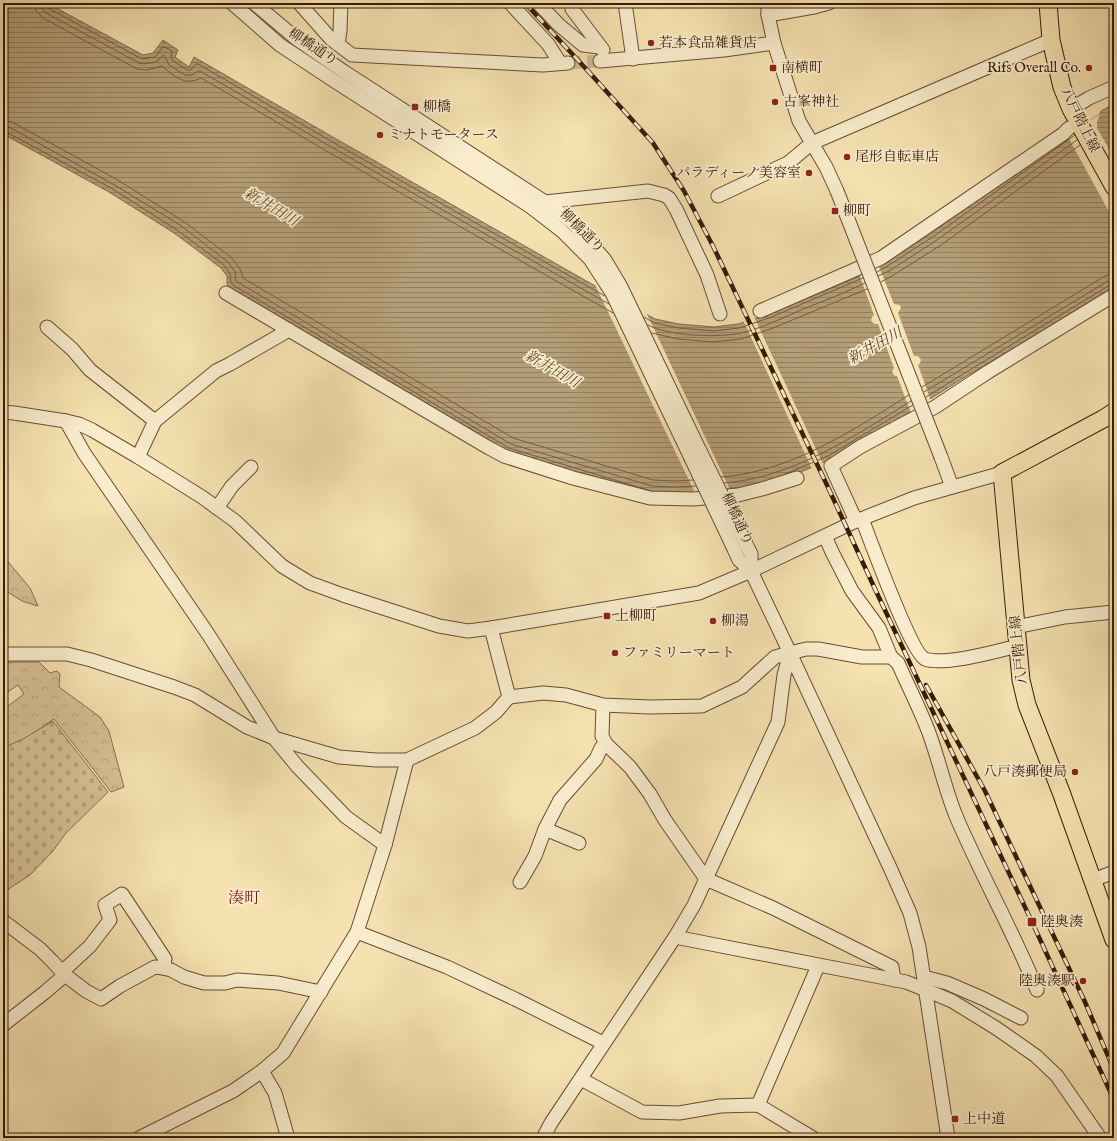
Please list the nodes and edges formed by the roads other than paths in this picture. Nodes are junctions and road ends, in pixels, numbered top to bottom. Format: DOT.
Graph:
graph roads {
  1 [pos="232,3"];
  2 [pos="254,3"];
  3 [pos="299,3"];
  4 [pos="341,3"];
  5 [pos="510,3"];
  6 [pos="538,3"];
  7 [pos="571,3"];
  8 [pos="625,3"];
  9 [pos="829,3"];
  10 [pos="1048,3"];
  11 [pos="768,9"];
  12 [pos="1051,40"];
  13 [pos="774,43"];
  14 [pos="338,44"];
  15 [pos="599,47"];
  16 [pos="352,55"];
  17 [pos="633,59"];
  18 [pos="343,71"];
  19 [pos="336,82"];
  20 [pos="1114,87"];
  21 [pos="1071,110"];
  22 [pos="1074,126"];
  23 [pos="812,143"];
  24 [pos="1114,187"];
  25 [pos="718,196"];
  26 [pos="545,202"];
  27 [pos="567,226"];
  28 [pos="226,293"];
  29 [pos="1114,295"];
  30 [pos="760,310"];
  31 [pos="720,314"];
  32 [pos="47,327"];
  33 [pos="289,330"];
  34 [pos="3,412"];
  35 [pos="1114,412"];
  36 [pos="66,421"];
  37 [pos="155,421"];
  38 [pos="138,457"];
  39 [pos="251,467"];
  40 [pos="1002,473"];
  41 [pos="797,478"];
  42 [pos="952,487"];
  43 [pos="217,508"];
  44 [pos="859,520"];
  45 [pos="825,536"];
  46 [pos="751,571"];
  47 [pos="1114,612"];
  48 [pos="1016,627"];
  49 [pos="491,628"];
  50 [pos="1018,646"];
  51 [pos="790,653"];
  52 [pos="3,655"];
  53 [pos="891,657"];
  54 [pos="509,697"];
  55 [pos="603,705"];
  56 [pos="274,738"];
  57 [pos="606,744"];
  58 [pos="408,760"];
  59 [pos="545,829"];
  60 [pos="579,842"];
  61 [pos="385,845"];
  62 [pos="1114,872"];
  63 [pos="706,879"];
  64 [pos="1093,880"];
  65 [pos="520,882"];
  66 [pos="3,921"];
  67 [pos="357,932"];
  68 [pos="675,937"];
  69 [pos="1114,940"];
  70 [pos="818,966"];
  71 [pos="163,968"];
  72 [pos="64,973"];
  73 [pos="894,980"];
  74 [pos="925,983"];
  75 [pos="1037,990"];
  76 [pos="321,992"];
  77 [pos="1021,1018"];
  78 [pos="3,1025"];
  79 [pos="603,1043"];
  80 [pos="262,1071"];
  81 [pos="581,1079"];
  82 [pos="758,1105"];
  83 [pos="139,1138"];
  84 [pos="288,1138"];
  85 [pos="543,1138"];
  86 [pos="813,1138"];
  87 [pos="948,1138"];
  88 [pos="1100,1138"];
  1 -- 19 [label="street, 柳橋通り"];
  2 -- 18 [label="street, 柳橋通り"];
  3 -- 14 [label="street"];
  4 -- 14 [label="street"];
  5 -- 16 [label="street"];
  6 -- 15 [label="street"];
  7 -- 15 [label="street"];
  8 -- 17 [label="street"];
  9 -- 11 [label="street"];
  10 -- 12 [label="main road, 八戸階上線"];
  11 -- 13 [label="street"];
  12 -- 21 [label="main road, 八戸階上線"];
  12 -- 23 [label="street"];
  13 -- 17 [label="street"];
  13 -- 23 [label="street"];
  14 -- 16 [label="street"];
  15 -- 17 [label="street"];
  16 -- 18 [label="street"];
  18 -- 19 [label="street"];
  18 -- 26 [label="street, 柳橋通り"];
  19 -- 27 [label="street, 柳橋通り"];
  20 -- 21 [label="street"];
  21 -- 22 [label="main road, 八戸階上線"];
  22 -- 24 [label="main road, 八戸階上線"];
  22 -- 30 [label="street"];
  23 -- 25 [label="street"];
  23 -- 42 [label="street, bridge"];
  26 -- 27 [label="street, 柳橋通り"];
  26 -- 31 [label="street"];
  27 -- 46 [label="street, 柳橋通り, bridge"];
  27 -- 46 [label="street, 柳橋通り, bridge"];
  28 -- 33 [label="street"];
  29 -- 44 [label="street"];
  32 -- 37 [label="street"];
  33 -- 37 [label="street"];
  33 -- 41 [label="street"];
  34 -- 36 [label="street"];
  35 -- 40 [label="main road"];
  36 -- 38 [label="street"];
  36 -- 56 [label="street"];
  37 -- 38 [label="street"];
  38 -- 43 [label="street"];
  39 -- 43 [label="street"];
  40 -- 42 [label="street"];
  40 -- 48 [label="main road, 八戸階上線"];
  42 -- 44 [label="street"];
  43 -- 49 [label="street"];
  44 -- 45 [label="street"];
  44 -- 50 [label="street"];
  45 -- 46 [label="street"];
  45 -- 53 [label="street"];
  46 -- 49 [label="street"];
  46 -- 51 [label="street"];
  47 -- 48 [label="street"];
  48 -- 50 [label="main road, 八戸階上線"];
  49 -- 54 [label="street"];
  50 -- 64 [label="main road, 八戸階上線"];
  51 -- 53 [label="street"];
  51 -- 55 [label="street"];
  51 -- 63 [label="street"];
  51 -- 74 [label="street"];
  52 -- 56 [label="street"];
  53 -- 75 [label="street"];
  54 -- 55 [label="street"];
  54 -- 58 [label="street"];
  55 -- 57 [label="street"];
  56 -- 58 [label="street"];
  56 -- 61 [label="street"];
  57 -- 59 [label="street"];
  57 -- 63 [label="street"];
  58 -- 61 [label="street"];
  59 -- 60 [label="street"];
  59 -- 65 [label="street"];
  61 -- 67 [label="street"];
  62 -- 64 [label="street"];
  63 -- 68 [label="street"];
  63 -- 73 [label="street"];
  64 -- 69 [label="main road, 八戸階上線"];
  66 -- 72 [label="street"];
  67 -- 76 [label="street"];
  67 -- 79 [label="street"];
  68 -- 70 [label="street"];
  68 -- 79 [label="street"];
  70 -- 73 [label="street"];
  70 -- 82 [label="street"];
  71 -- 72 [label="street"];
  71 -- 72 [label="street"];
  71 -- 76 [label="street"];
  72 -- 78 [label="street"];
  73 -- 74 [label="street"];
  74 -- 77 [label="street"];
  74 -- 87 [label="street"];
  74 -- 88 [label="street"];
  76 -- 80 [label="street"];
  79 -- 81 [label="street"];
  80 -- 83 [label="street"];
  80 -- 84 [label="street"];
  81 -- 82 [label="street"];
  81 -- 85 [label="street"];
  82 -- 86 [label="street"];
}
